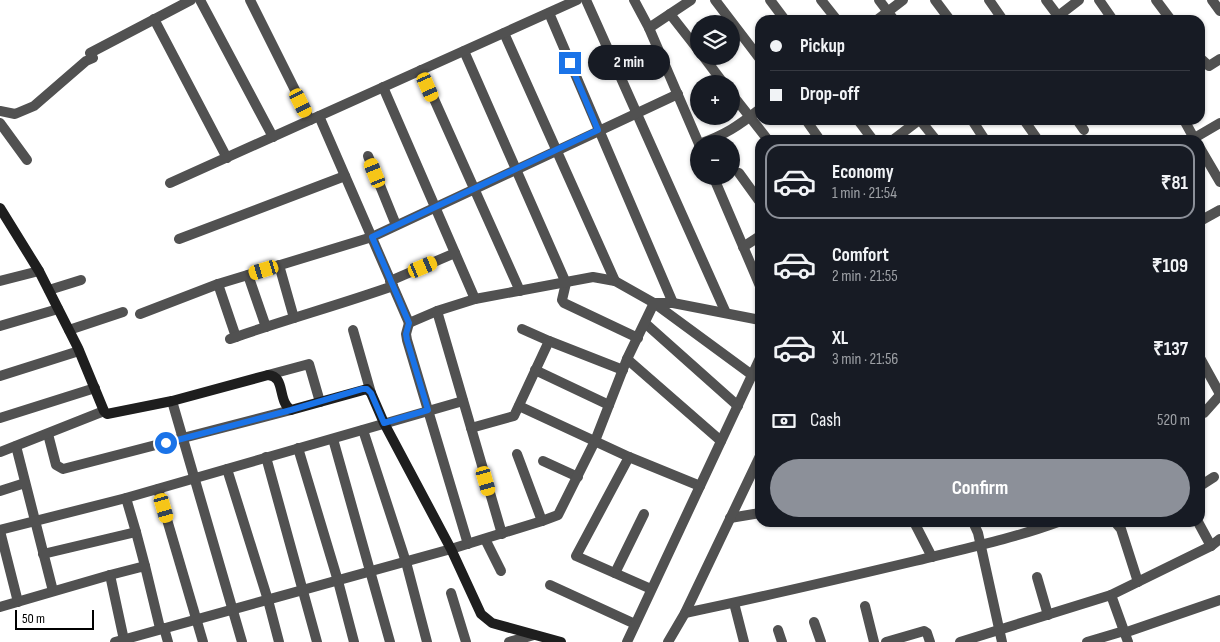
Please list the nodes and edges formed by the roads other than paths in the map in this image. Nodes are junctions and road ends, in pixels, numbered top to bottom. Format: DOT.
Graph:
graph roads {
  1 [pos="191,0"];
  2 [pos="200,0"];
  3 [pos="250,0"];
  4 [pos="577,0"];
  5 [pos="586,0"];
  6 [pos="634,0"];
  7 [pos="691,0"];
  8 [pos="715,0"];
  9 [pos="770,0"];
  10 [pos="821,0"];
  11 [pos="879,0"];
  12 [pos="903,0"];
  13 [pos="935,0"];
  14 [pos="989,0"];
  15 [pos="1046,0"];
  16 [pos="1079,0"];
  17 [pos="1099,0"];
  18 [pos="1156,0"];
  19 [pos="1212,0"];
  20 [pos="1220,11"];
  21 [pos="548,13"];
  22 [pos="670,14"];
  23 [pos="781,15"];
  24 [pos="833,15"];
  25 [pos="890,15"];
  26 [pos="892,15"];
  27 [pos="946,15"];
  28 [pos="1000,15"];
  29 [pos="1055,15"];
  30 [pos="1062,15"];
  31 [pos="1110,15"];
  32 [pos="1167,15"];
  33 [pos="154,19"];
  34 [pos="649,28"];
  35 [pos="504,33"];
  36 [pos="690,40"];
  37 [pos="464,51"];
  38 [pos="755,52"];
  39 [pos="1220,59"];
  40 [pos="1205,63"];
  41 [pos="421,70"];
  42 [pos="383,87"];
  43 [pos="678,94"];
  44 [pos="740,104"];
  45 [pos="0,110"];
  46 [pos="636,113"];
  47 [pos="755,113"];
  48 [pos="750,117"];
  49 [pos="314,118"];
  50 [pos="0,123"];
  51 [pos="755,123"];
  52 [pos="1220,123"];
  53 [pos="756,125"];
  54 [pos="912,125"];
  55 [pos="923,125"];
  56 [pos="1080,125"];
  57 [pos="598,130"];
  58 [pos="1084,130"];
  59 [pos="695,135"];
  60 [pos="723,135"];
  61 [pos="764,135"];
  62 [pos="900,135"];
  63 [pos="932,135"];
  64 [pos="1202,135"];
  65 [pos="273,137"];
  66 [pos="556,150"];
  67 [pos="368,156"];
  68 [pos="1205,156"];
  69 [pos="227,158"];
  70 [pos="27,160"];
  71 [pos="516,169"];
  72 [pos="740,174"];
  73 [pos="345,176"];
  74 [pos="1220,182"];
  75 [pos="170,183"];
  76 [pos="717,185"];
  77 [pos="474,188"];
  78 [pos="755,195"];
  79 [pos="435,206"];
  80 [pos="0,208"];
  81 [pos="1220,210"];
  82 [pos="1205,218"];
  83 [pos="396,225"];
  84 [pos="372,237"];
  85 [pos="179,239"];
  86 [pos="755,239"];
  87 [pos="743,247"];
  88 [pos="455,253"];
  89 [pos="279,265"];
  90 [pos="39,271"];
  91 [pos="248,275"];
  92 [pos="755,275"];
  93 [pos="81,280"];
  94 [pos="0,281"];
  95 [pos="615,281"];
  96 [pos="392,283"];
  97 [pos="566,283"];
  98 [pos="218,284"];
  99 [pos="49,290"];
  100 [pos="520,291"];
  101 [pos="475,299"];
  102 [pos="654,303"];
  103 [pos="672,303"];
  104 [pos="58,309"];
  105 [pos="437,311"];
  106 [pos="123,312"];
  107 [pos="726,313"];
  108 [pos="140,314"];
  109 [pos="294,318"];
  110 [pos="755,319"];
  111 [pos="409,323"];
  112 [pos="646,324"];
  113 [pos="0,326"];
  114 [pos="266,327"];
  115 [pos="522,328"];
  116 [pos="69,330"];
  117 [pos="353,330"];
  118 [pos="638,338"];
  119 [pos="549,341"];
  120 [pos="79,351"];
  121 [pos="627,359"];
  122 [pos="1205,367"];
  123 [pos="755,369"];
  124 [pos="535,370"];
  125 [pos="623,370"];
  126 [pos="268,375"];
  127 [pos="752,375"];
  128 [pos="0,376"];
  129 [pos="94,388"];
  130 [pos="371,393"];
  131 [pos="1220,395"];
  132 [pos="463,400"];
  133 [pos="172,401"];
  134 [pos="320,402"];
  135 [pos="610,405"];
  136 [pos="519,406"];
  137 [pos="738,406"];
  138 [pos="291,410"];
  139 [pos="428,410"];
  140 [pos="104,411"];
  141 [pos="1205,412"];
  142 [pos="0,418"];
  143 [pos="384,423"];
  144 [pos="471,428"];
  145 [pos="363,430"];
  146 [pos="48,434"];
  147 [pos="183,438"];
  148 [pos="333,439"];
  149 [pos="595,441"];
  150 [pos="721,441"];
  151 [pos="16,446"];
  152 [pos="298,448"];
  153 [pos="0,452"];
  154 [pos="517,454"];
  155 [pos="630,457"];
  156 [pos="266,458"];
  157 [pos="543,461"];
  158 [pos="755,466"];
  159 [pos="227,469"];
  160 [pos="578,477"];
  161 [pos="1214,477"];
  162 [pos="195,478"];
  163 [pos="25,483"];
  164 [pos="1205,483"];
  165 [pos="700,486"];
  166 [pos="158,489"];
  167 [pos="0,490"];
  168 [pos="126,498"];
  169 [pos="644,514"];
  170 [pos="755,514"];
  171 [pos="730,518"];
  172 [pos="34,521"];
  173 [pos="542,521"];
  174 [pos="917,527"];
  175 [pos="976,527"];
  176 [pos="1041,527"];
  177 [pos="1119,527"];
  178 [pos="1201,527"];
  179 [pos="0,531"];
  180 [pos="136,532"];
  181 [pos="502,534"];
  182 [pos="485,539"];
  183 [pos="1220,539"];
  184 [pos="468,544"];
  185 [pos="980,545"];
  186 [pos="1211,546"];
  187 [pos="451,550"];
  188 [pos="43,554"];
  189 [pos="932,557"];
  190 [pos="406,562"];
  191 [pos="145,566"];
  192 [pos="4,568"];
  193 [pos="371,571"];
  194 [pos="501,571"];
  195 [pos="615,573"];
  196 [pos="110,575"];
  197 [pos="1037,577"];
  198 [pos="338,581"];
  199 [pos="1138,582"];
  200 [pos="550,584"];
  201 [pos="302,590"];
  202 [pos="652,590"];
  203 [pos="53,591"];
  204 [pos="451,593"];
  205 [pos="1111,595"];
  206 [pos="268,600"];
  207 [pos="1220,600"];
  208 [pos="18,602"];
  209 [pos="734,603"];
  210 [pos="865,606"];
  211 [pos="0,607"];
  212 [pos="233,610"];
  213 [pos="685,613"];
  214 [pos="1048,615"];
  215 [pos="196,620"];
  216 [pos="814,622"];
  217 [pos="635,624"];
  218 [pos="162,628"];
  219 [pos="778,630"];
  220 [pos="999,630"];
  221 [pos="534,635"];
  222 [pos="1125,635"];
  223 [pos="119,641"];
  224 [pos="168,642"];
  225 [pos="203,642"];
  226 [pos="242,642"];
  227 [pos="279,642"];
  228 [pos="318,642"];
  229 [pos="354,642"];
  230 [pos="390,642"];
  231 [pos="427,642"];
  232 [pos="466,642"];
  233 [pos="509,642"];
  234 [pos="561,642"];
  235 [pos="627,642"];
  236 [pos="668,642"];
  237 [pos="744,642"];
  238 [pos="782,642"];
  239 [pos="821,642"];
  240 [pos="874,642"];
  241 [pos="886,642"];
  242 [pos="930,642"];
  243 [pos="960,642"];
  244 [pos="1002,642"];
  245 [pos="1088,642"];
  1 -- 33 [label="street"];
  2 -- 65 [label="street"];
  3 -- 49 [label="street"];
  4 -- 21 [label="street"];
  5 -- 46 [label="street"];
  6 -- 34 [label="street"];
  7 -- 22 [label="street"];
  8 -- 38 [label="street"];
  9 -- 23 [label="street"];
  10 -- 24 [label="street"];
  11 -- 25 [label="street"];
  12 -- 26 [label="street"];
  13 -- 27 [label="street"];
  14 -- 28 [label="street"];
  15 -- 29 [label="street"];
  16 -- 30 [label="street"];
  17 -- 31 [label="street"];
  18 -- 32 [label="street"];
  19 -- 20 [label="street"];
  21 -- 35 [label="street"];
  21 -- 57 [label="street"];
  22 -- 34 [label="street"];
  22 -- 36 [label="street"];
  33 -- 45 [label="street"];
  33 -- 69 [label="street"];
  34 -- 43 [label="street"];
  35 -- 37 [label="street"];
  35 -- 66 [label="street"];
  37 -- 41 [label="street"];
  37 -- 71 [label="street"];
  39 -- 40 [label="street"];
  41 -- 42 [label="street"];
  41 -- 77 [label="street"];
  42 -- 49 [label="street"];
  42 -- 79 [label="street"];
  43 -- 46 [label="street"];
  43 -- 59 [label="street"];
  44 -- 48 [label="street"];
  46 -- 57 [label="street"];
  46 -- 107 [label="street"];
  47 -- 48 [label="street"];
  48 -- 51 [label="street"];
  48 -- 60 [label="street"];
  49 -- 65 [label="street"];
  49 -- 73 [label="street"];
  50 -- 70 [label="street"];
  52 -- 64 [label="street"];
  53 -- 61 [label="street"];
  54 -- 62 [label="street"];
  55 -- 63 [label="street"];
  56 -- 58 [label="street"];
  57 -- 66 [label="street"];
  57 -- 103 [label="street"];
  65 -- 69 [label="street"];
  66 -- 71 [label="street"];
  66 -- 95 [label="street"];
  67 -- 83 [label="street"];
  68 -- 74 [label="street"];
  69 -- 75 [label="street"];
  71 -- 77 [label="street"];
  71 -- 97 [label="street"];
  72 -- 78 [label="street"];
  73 -- 84 [label="street"];
  73 -- 85 [label="street"];
  76 -- 87 [label="street"];
  77 -- 79 [label="street"];
  77 -- 100 [label="street"];
  79 -- 83 [label="street"];
  79 -- 88 [label="street"];
  80 -- 90 [label="street"];
  81 -- 82 [label="street"];
  83 -- 84 [label="street"];
  84 -- 89 [label="street"];
  84 -- 96 [label="street"];
  86 -- 87 [label="street"];
  87 -- 92 [label="street"];
  88 -- 96 [label="street"];
  88 -- 101 [label="street"];
  89 -- 91 [label="street"];
  89 -- 109 [label="street"];
  90 -- 94 [label="street"];
  90 -- 99 [label="street"];
  91 -- 98 [label="street"];
  91 -- 114 [label="street"];
  93 -- 99 [label="street"];
  95 -- 97 [label="street"];
  95 -- 102 [label="street"];
  96 -- 109 [label="street"];
  96 -- 111 [label="street"];
  97 -- 100 [label="street"];
  97 -- 118 [label="street"];
  98 -- 108 [label="street"];
  98 -- 114 [label="street"];
  99 -- 104 [label="street"];
  100 -- 101 [label="street"];
  101 -- 105 [label="street"];
  102 -- 103 [label="street"];
  102 -- 112 [label="street"];
  102 -- 127 [label="street"];
  103 -- 107 [label="street"];
  104 -- 113 [label="street"];
  104 -- 116 [label="street"];
  105 -- 111 [label="street"];
  105 -- 132 [label="street"];
  106 -- 116 [label="street"];
  107 -- 110 [label="street"];
  109 -- 114 [label="street"];
  111 -- 139 [label="street"];
  112 -- 118 [label="street"];
  112 -- 137 [label="street"];
  115 -- 119 [label="street"];
  116 -- 120 [label="street"];
  117 -- 130 [label="street"];
  118 -- 121 [label="street"];
  119 -- 124 [label="street"];
  119 -- 125 [label="street"];
  120 -- 128 [label="street"];
  120 -- 129 [label="street"];
  121 -- 125 [label="street"];
  121 -- 150 [label="street"];
  122 -- 131 [label="street"];
  123 -- 127 [label="street"];
  124 -- 135 [label="street"];
  124 -- 136 [label="street"];
  125 -- 135 [label="street"];
  126 -- 133 [label="street"];
  126 -- 134 [label="street"];
  126 -- 138 [label="street"];
  127 -- 137 [label="street"];
  129 -- 140 [label="street"];
  129 -- 142 [label="street"];
  130 -- 134 [label="street"];
  130 -- 143 [label="street"];
  131 -- 141 [label="street"];
  132 -- 139 [label="street"];
  132 -- 144 [label="street"];
  133 -- 140 [label="street"];
  133 -- 147 [label="street"];
  134 -- 138 [label="street"];
  135 -- 149 [label="street"];
  136 -- 144 [label="street"];
  136 -- 149 [label="street"];
  137 -- 150 [label="street"];
  138 -- 147 [label="street"];
  139 -- 143 [label="street"];
  139 -- 184 [label="street"];
  140 -- 146 [label="street"];
  143 -- 145 [label="street"];
  143 -- 187 [label="street"];
  144 -- 181 [label="street"];
  145 -- 148 [label="street"];
  145 -- 190 [label="street"];
  146 -- 147 [label="street"];
  146 -- 151 [label="street"];
  147 -- 162 [label="street"];
  148 -- 152 [label="street"];
  148 -- 193 [label="street"];
  149 -- 155 [label="street"];
  149 -- 160 [label="street"];
  150 -- 165 [label="street"];
  151 -- 153 [label="street"];
  151 -- 163 [label="street"];
  152 -- 156 [label="street"];
  152 -- 198 [label="street"];
  154 -- 173 [label="street"];
  155 -- 165 [label="street"];
  155 -- 195 [label="street"];
  156 -- 159 [label="street"];
  156 -- 201 [label="street"];
  157 -- 160 [label="street"];
  158 -- 171 [label="street"];
  159 -- 162 [label="street"];
  159 -- 206 [label="street"];
  160 -- 173 [label="street"];
  161 -- 164 [label="street"];
  162 -- 166 [label="street"];
  162 -- 212 [label="street"];
  163 -- 167 [label="street"];
  163 -- 172 [label="street"];
  165 -- 202 [label="street"];
  166 -- 168 [label="street"];
  166 -- 215 [label="street"];
  168 -- 172 [label="street"];
  168 -- 180 [label="street"];
  169 -- 195 [label="street"];
  170 -- 171 [label="street"];
  171 -- 213 [label="street"];
  172 -- 179 [label="street"];
  172 -- 188 [label="street"];
  173 -- 181 [label="street"];
  174 -- 189 [label="street"];
  175 -- 185 [label="street"];
  176 -- 185 [label="street"];
  177 -- 199 [label="street"];
  178 -- 186 [label="street"];
  179 -- 192 [label="street"];
  180 -- 188 [label="street"];
  180 -- 191 [label="street"];
  181 -- 182 [label="street"];
  182 -- 184 [label="street"];
  182 -- 194 [label="street"];
  183 -- 186 [label="street"];
  184 -- 187 [label="street"];
  185 -- 189 [label="street"];
  185 -- 220 [label="street"];
  186 -- 199 [label="street"];
  187 -- 190 [label="street"];
  187 -- 221 [label="street"];
  188 -- 203 [label="street"];
  189 -- 209 [label="street"];
  190 -- 193 [label="street"];
  190 -- 231 [label="street"];
  191 -- 196 [label="street"];
  191 -- 218 [label="street"];
  192 -- 208 [label="street"];
  193 -- 198 [label="street"];
  193 -- 230 [label="street"];
  195 -- 202 [label="street"];
  196 -- 203 [label="street"];
  196 -- 223 [label="street"];
  197 -- 214 [label="street"];
  198 -- 201 [label="street"];
  198 -- 229 [label="street"];
  199 -- 205 [label="street"];
  200 -- 217 [label="street"];
  201 -- 206 [label="street"];
  201 -- 228 [label="street"];
  202 -- 217 [label="street"];
  203 -- 208 [label="street"];
  204 -- 232 [label="street"];
  205 -- 214 [label="street"];
  205 -- 222 [label="street"];
  206 -- 212 [label="street"];
  206 -- 227 [label="street"];
  207 -- 222 [label="street"];
  208 -- 211 [label="street"];
  209 -- 213 [label="street"];
  209 -- 237 [label="street"];
  210 -- 240 [label="street"];
  212 -- 215 [label="street"];
  212 -- 226 [label="street"];
  213 -- 236 [label="street"];
  214 -- 220 [label="street"];
  215 -- 218 [label="street"];
  215 -- 225 [label="street"];
  216 -- 239 [label="street"];
  217 -- 235 [label="street"];
  218 -- 223 [label="street"];
  218 -- 224 [label="street"];
  219 -- 238 [label="street"];
  220 -- 243 [label="street"];
  220 -- 244 [label="street"];
  221 -- 233 [label="street"];
  221 -- 234 [label="street"];
  222 -- 245 [label="street"];
  241 -- 242 [label="street"];
}
